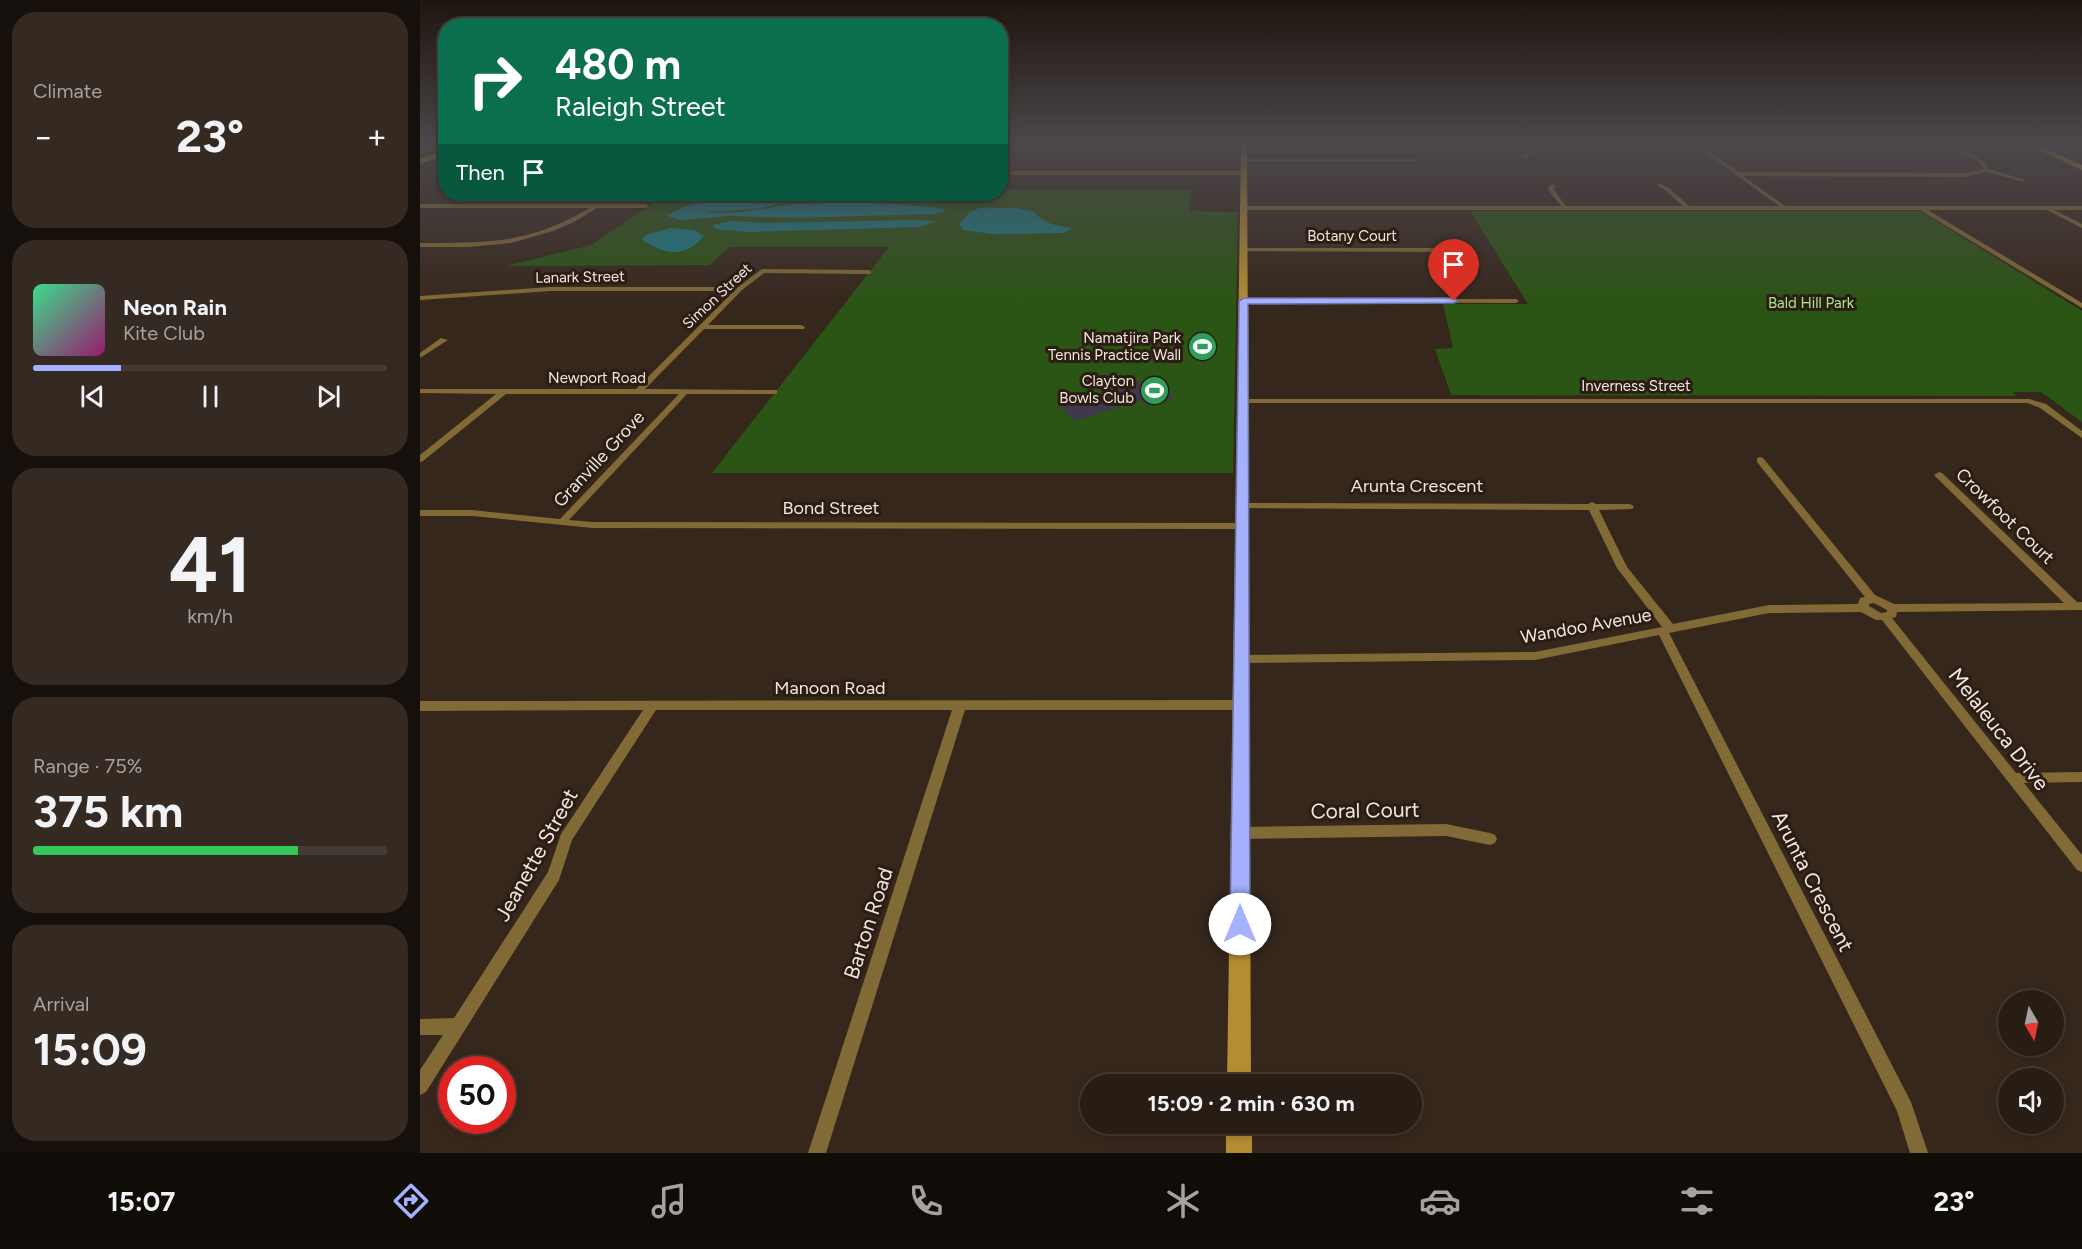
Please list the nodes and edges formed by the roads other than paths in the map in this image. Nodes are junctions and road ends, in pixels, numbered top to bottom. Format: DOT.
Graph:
graph roads {
  1 [pos="1244,198"];
  2 [pos="1557,198"];
  3 [pos="1677,198"];
  4 [pos="1770,198"];
  5 [pos="420,206"];
  6 [pos="596,206"];
  7 [pos="646,206"];
  8 [pos="1564,207"];
  9 [pos="1687,207"];
  10 [pos="1783,207"];
  11 [pos="1244,208"];
  12 [pos="1920,208"];
  13 [pos="2047,208"];
  14 [pos="2082,208"];
  15 [pos="2082,226"];
  16 [pos="420,245"];
  17 [pos="1244,250"];
  18 [pos="1459,250"];
  19 [pos="870,272"];
  20 [pos="740,289"];
  21 [pos="420,298"];
  22 [pos="1244,301"];
  23 [pos="1516,301"];
  24 [pos="2082,306"];
  25 [pos="702,327"];
  26 [pos="801,327"];
  27 [pos="444,340"];
  28 [pos="420,356"];
  29 [pos="504,391"];
  30 [pos="639,391"];
  31 [pos="420,392"];
  32 [pos="685,392"];
  33 [pos="774,392"];
  34 [pos="1242,401"];
  35 [pos="2082,435"];
  36 [pos="420,459"];
  37 [pos="1760,460"];
  38 [pos="1939,475"];
  39 [pos="1242,506"];
  40 [pos="1592,506"];
  41 [pos="1629,507"];
  42 [pos="420,513"];
  43 [pos="562,522"];
  44 [pos="1242,526"];
  45 [pos="1872,599"];
  46 [pos="2078,606"];
  47 [pos="1863,608"];
  48 [pos="1889,612"];
  49 [pos="1667,631"];
  50 [pos="1241,659"];
  51 [pos="960,705"];
  52 [pos="1241,705"];
  53 [pos="420,706"];
  54 [pos="652,707"];
  55 [pos="2082,777"];
  56 [pos="2012,778"];
  57 [pos="1240,833"];
  58 [pos="1490,839"];
  59 [pos="2082,866"];
  60 [pos="458,1026"];
  61 [pos="420,1027"];
  62 [pos="1239,1074"];
  63 [pos="420,1086"];
  64 [pos="1239,1134"];
  65 [pos="817,1153"];
  66 [pos="1239,1153"];
  67 [pos="1919,1153"];
  1 -- 11 [label="main road"];
  2 -- 8 [label="street"];
  3 -- 9 [label="street"];
  4 -- 10 [label="street"];
  5 -- 6 [label="street"];
  6 -- 7 [label="street"];
  6 -- 16 [label="street"];
  8 -- 9 [label="street"];
  8 -- 11 [label="street"];
  9 -- 10 [label="street"];
  10 -- 12 [label="street"];
  11 -- 17 [label="main road"];
  12 -- 13 [label="street"];
  12 -- 24 [label="street"];
  13 -- 14 [label="street"];
  13 -- 15 [label="street"];
  17 -- 18 [label="street, Botany Court"];
  17 -- 22 [label="main road"];
  19 -- 20 [label="street, Simon Street"];
  20 -- 21 [label="street, Lanark Street"];
  20 -- 25 [label="street, Simon Street"];
  22 -- 23 [label="street"];
  22 -- 34 [label="main road"];
  25 -- 26 [label="street"];
  25 -- 30 [label="street, Simon Street"];
  27 -- 28 [label="street"];
  29 -- 30 [label="street, Newport Road"];
  29 -- 31 [label="street, Newport Road"];
  29 -- 36 [label="street"];
  30 -- 32 [label="street, Newport Road"];
  32 -- 33 [label="street, Newport Road"];
  32 -- 43 [label="street, Granville Grove"];
  34 -- 35 [label="street, Inverness Street"];
  34 -- 39 [label="main road"];
  37 -- 45 [label="street"];
  38 -- 46 [label="street, Crowfoot Court"];
  39 -- 40 [label="street, Arunta Crescent"];
  39 -- 44 [label="main road"];
  40 -- 41 [label="street, Arunta Crescent"];
  40 -- 49 [label="street, Arunta Crescent"];
  42 -- 43 [label="street, Bond Street"];
  43 -- 44 [label="street, Bond Street"];
  44 -- 50 [label="main road"];
  45 -- 47 [label="street"];
  45 -- 48 [label="street"];
  46 -- 48 [label="street"];
  47 -- 48 [label="street"];
  47 -- 49 [label="street, Wandoo Avenue"];
  48 -- 56 [label="street, Melaleuca Drive"];
  49 -- 50 [label="street, Wandoo Avenue"];
  49 -- 67 [label="street, Arunta Crescent"];
  50 -- 52 [label="main road"];
  51 -- 52 [label="street, Manoon Road"];
  51 -- 54 [label="street, Manoon Road"];
  51 -- 65 [label="street, Barton Road"];
  52 -- 57 [label="main road"];
  53 -- 54 [label="street, Manoon Road"];
  54 -- 60 [label="street, Jeanette Street"];
  55 -- 56 [label="street"];
  56 -- 59 [label="street, Melaleuca Drive"];
  57 -- 58 [label="street, Coral Court"];
  57 -- 62 [label="main road"];
  60 -- 61 [label="street"];
  60 -- 63 [label="street, Jeanette Street"];
  64 -- 66 [label="main road"];
}
